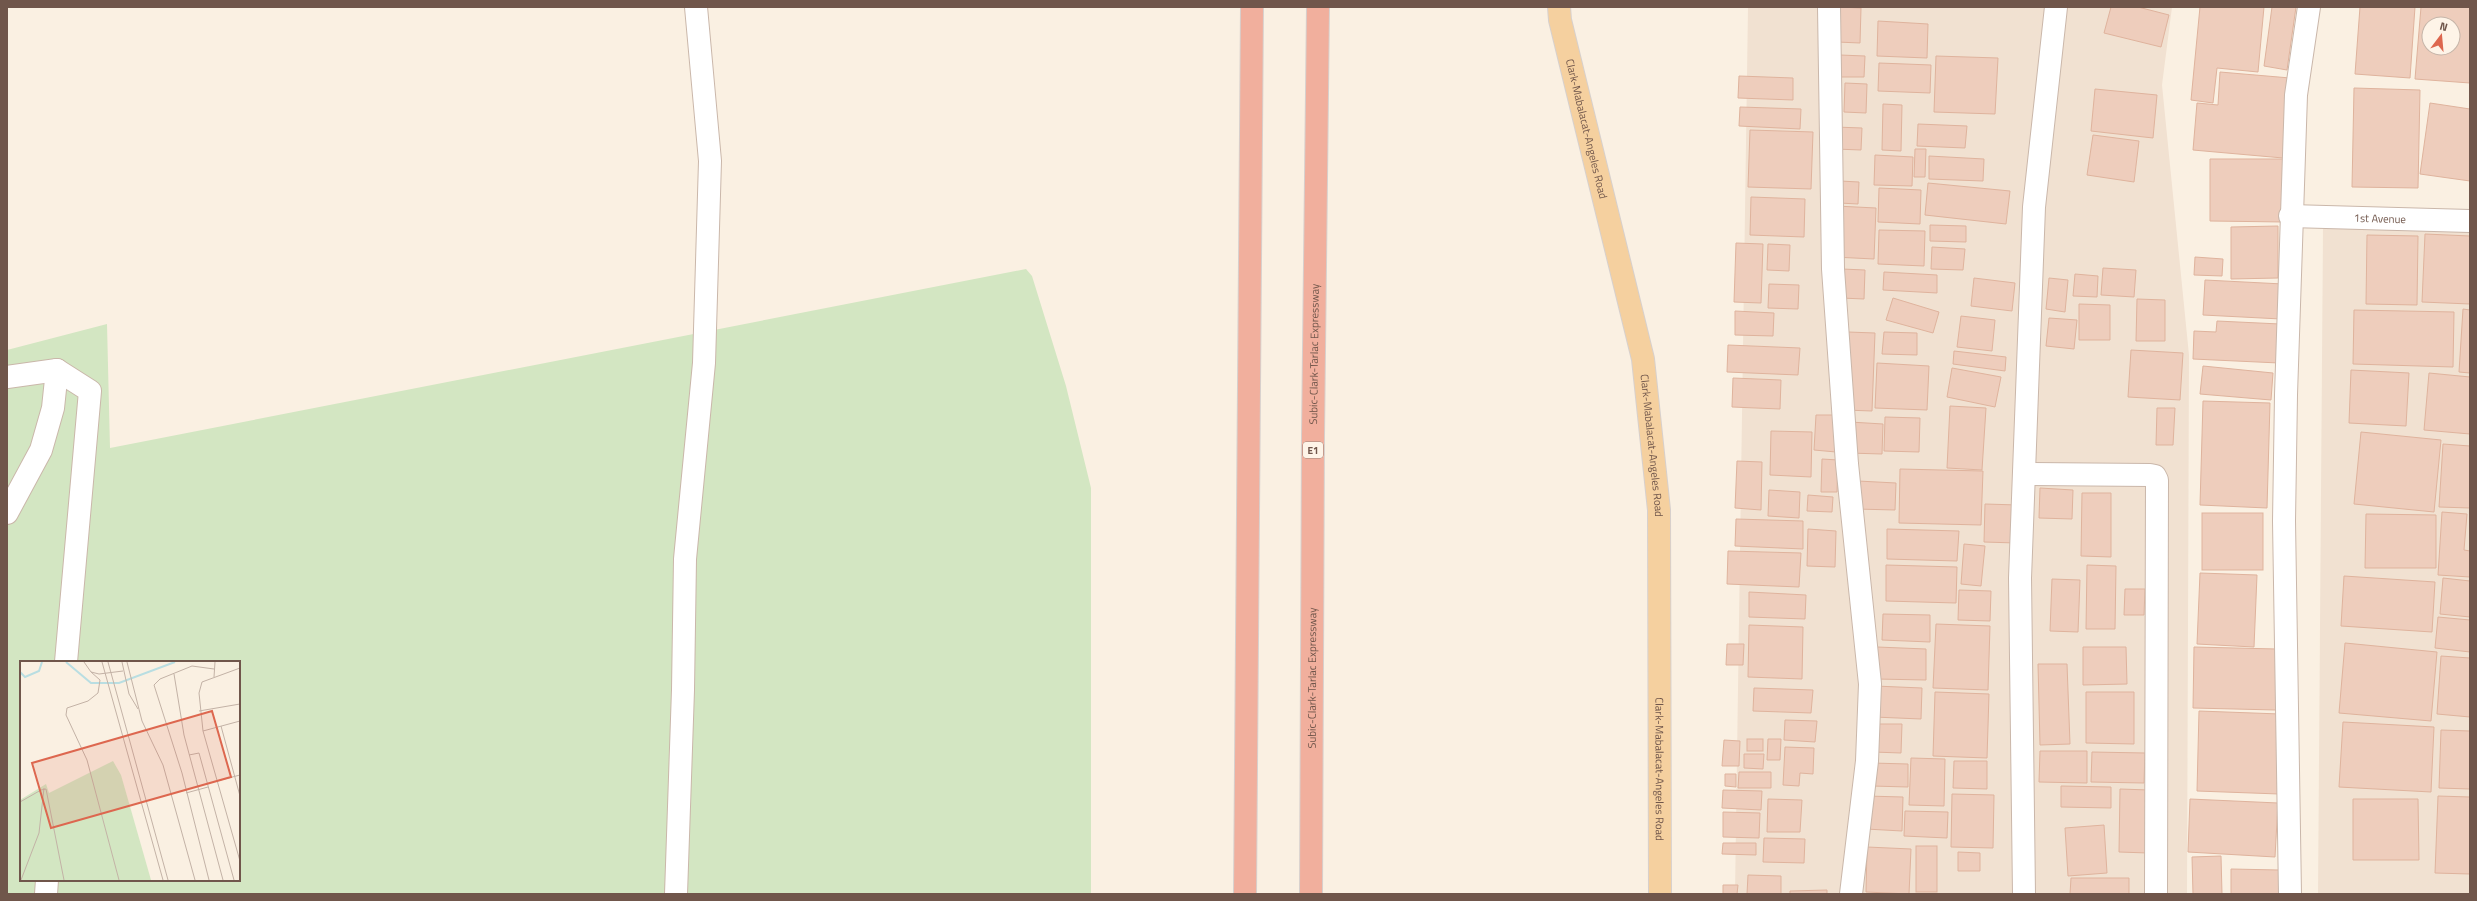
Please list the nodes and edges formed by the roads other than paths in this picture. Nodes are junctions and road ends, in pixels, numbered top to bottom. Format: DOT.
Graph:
graph roads {
  1 [pos="696,7"];
  2 [pos="1252,7"];
  3 [pos="1318,7"];
  4 [pos="1559,7"];
  5 [pos="1829,7"];
  6 [pos="2056,7"];
  7 [pos="2309,7"];
  8 [pos="2290,216"];
  9 [pos="2470,221"];
  10 [pos="57,370"];
  11 [pos="7,377"];
  12 [pos="2024,474"];
  13 [pos="7,513"];
  14 [pos="66,661"];
  15 [pos="47,881"];
  16 [pos="46,894"];
  17 [pos="676,894"];
  18 [pos="1245,894"];
  19 [pos="1311,894"];
  20 [pos="1660,894"];
  21 [pos="1851,894"];
  22 [pos="2024,894"];
  23 [pos="2156,894"];
  24 [pos="2290,894"];
  1 -- 17 [label="street"];
  2 -- 18 [label="highway"];
  3 -- 19 [label="highway, Subic-Clark-Tarlac Expressway / E1"];
  4 -- 20 [label="main road, Clark-Mabalacat-Angeles Road"];
  5 -- 21 [label="street"];
  6 -- 12 [label="street"];
  7 -- 8 [label="street"];
  8 -- 9 [label="street, 1st Avenue"];
  8 -- 24 [label="street"];
  10 -- 11 [label="street"];
  10 -- 13 [label="street"];
  10 -- 14 [label="street"];
  12 -- 22 [label="street"];
  12 -- 23 [label="street"];
  15 -- 16 [label="street"];
}
